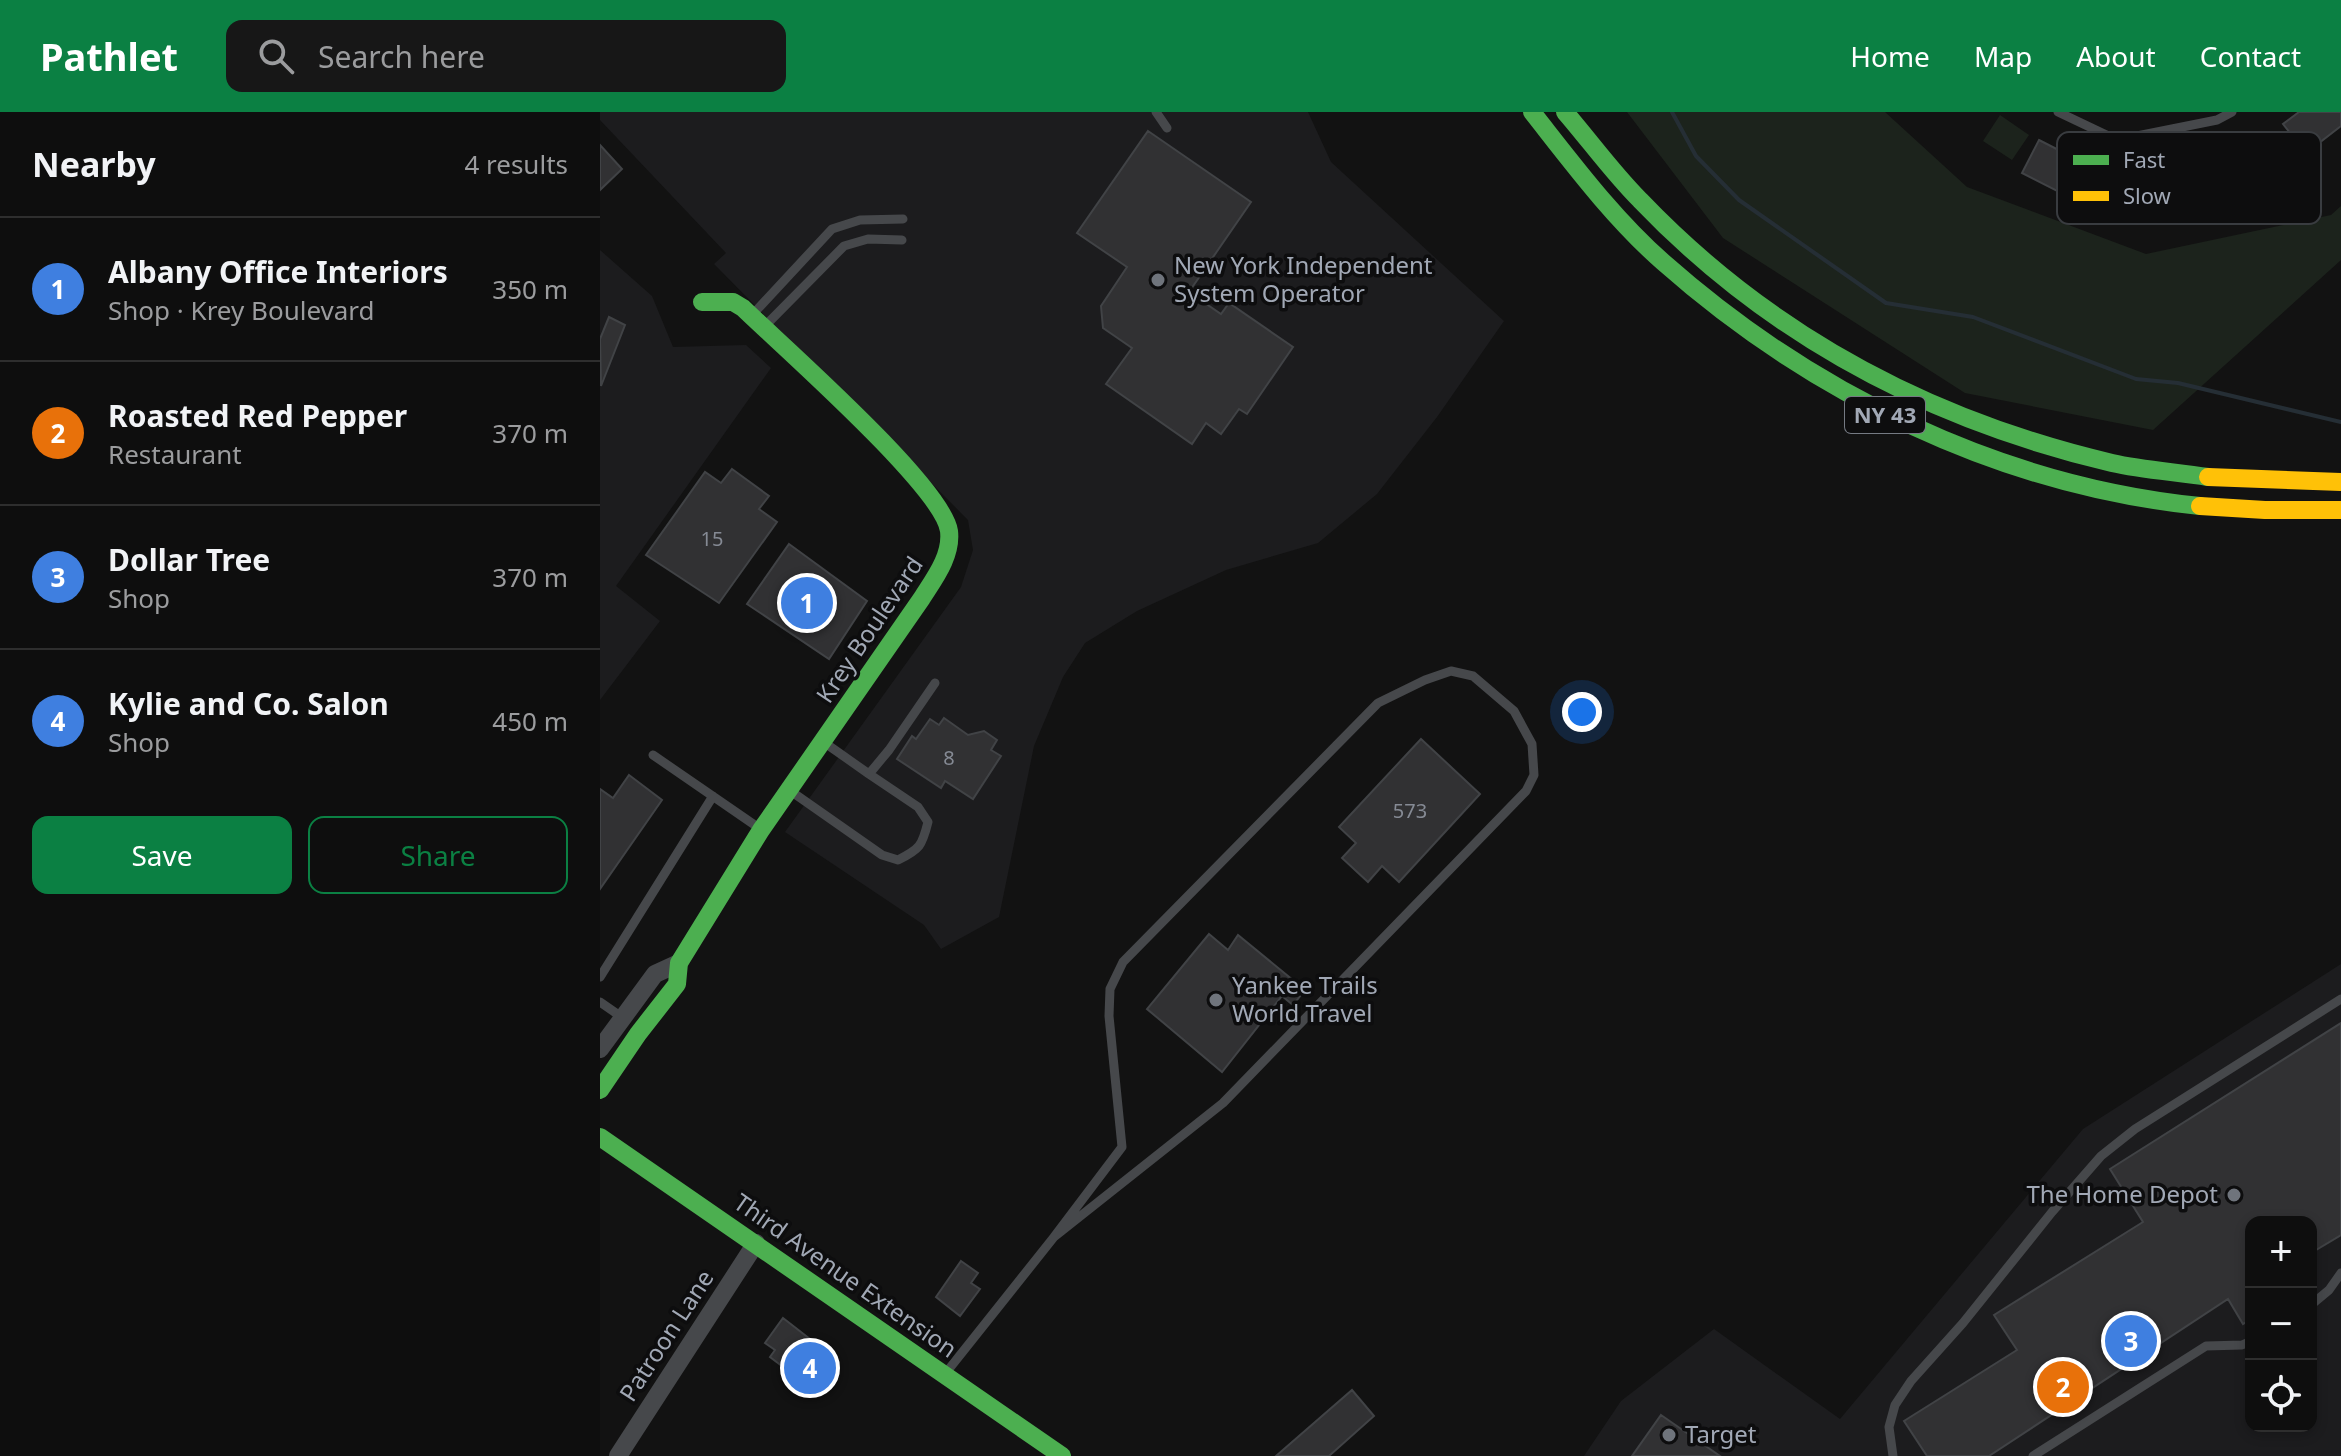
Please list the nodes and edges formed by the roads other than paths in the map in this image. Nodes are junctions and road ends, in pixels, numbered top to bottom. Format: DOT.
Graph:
graph roads {
  1 [pos="1156,112"];
  2 [pos="1532,112"];
  3 [pos="1565,112"];
  4 [pos="2058,112"];
  5 [pos="2232,112"];
  6 [pos="2214,116"];
  7 [pos="1167,128"];
  8 [pos="2100,132"];
  9 [pos="2149,132"];
  10 [pos="903,219"];
  11 [pos="902,240"];
  12 [pos="702,302"];
  13 [pos="757,322"];
  14 [pos="2341,482"];
  15 [pos="2341,510"];
  16 [pos="935,683"];
  17 [pos="822,741"];
  18 [pos="653,755"];
  19 [pos="869,774"];
  20 [pos="789,790"];
  21 [pos="713,796"];
  22 [pos="761,830"];
  23 [pos="679,963"];
  24 [pos="600,977"];
  25 [pos="2341,999"];
  26 [pos="600,1002"];
  27 [pos="624,1019"];
  28 [pos="638,1034"];
  29 [pos="600,1049"];
  30 [pos="600,1090"];
  31 [pos="600,1137"];
  32 [pos="1054,1237"];
  33 [pos="756,1243"];
  34 [pos="2341,1273"];
  35 [pos="2317,1300"];
  36 [pos="2245,1344"];
  37 [pos="945,1374"];
  38 [pos="1051,1453"];
  39 [pos="618,1456"];
  40 [pos="1893,1456"];
  41 [pos="2033,1456"];
  1 -- 7 [label="lane"];
  2 -- 15 [label="main road, NY 43"];
  3 -- 14 [label="main road, NY 43"];
  4 -- 8 [label="lane"];
  5 -- 6 [label="lane"];
  6 -- 9 [label="lane"];
  10 -- 13 [label="lane"];
  11 -- 13 [label="lane"];
  12 -- 13 [label="main road, Krey Boulevard"];
  13 -- 17 [label="main road, Krey Boulevard"];
  16 -- 19 [label="lane"];
  17 -- 19 [label="lane"];
  17 -- 20 [label="main road, Krey Boulevard"];
  18 -- 21 [label="lane"];
  19 -- 20 [label="lane"];
  20 -- 22 [label="main road, Krey Boulevard"];
  21 -- 22 [label="lane"];
  21 -- 24 [label="lane"];
  22 -- 23 [label="main road, Krey Boulevard"];
  23 -- 27 [label="street, Krey Boulevard"];
  23 -- 28 [label="main road, Krey Boulevard"];
  25 -- 40 [label="lane"];
  26 -- 27 [label="lane"];
  27 -- 28 [label="lane"];
  27 -- 29 [label="street, Krey Boulevard"];
  28 -- 30 [label="main road, Krey Boulevard"];
  31 -- 33 [label="main road, Third Avenue Extension"];
  32 -- 32 [label="lane"];
  32 -- 37 [label="lane"];
  33 -- 37 [label="main road, Third Avenue Extension"];
  33 -- 39 [label="street, Patroon Lane"];
  34 -- 35 [label="lane"];
  36 -- 41 [label="lane"];
  37 -- 38 [label="main road, Third Avenue Extension"];
}
